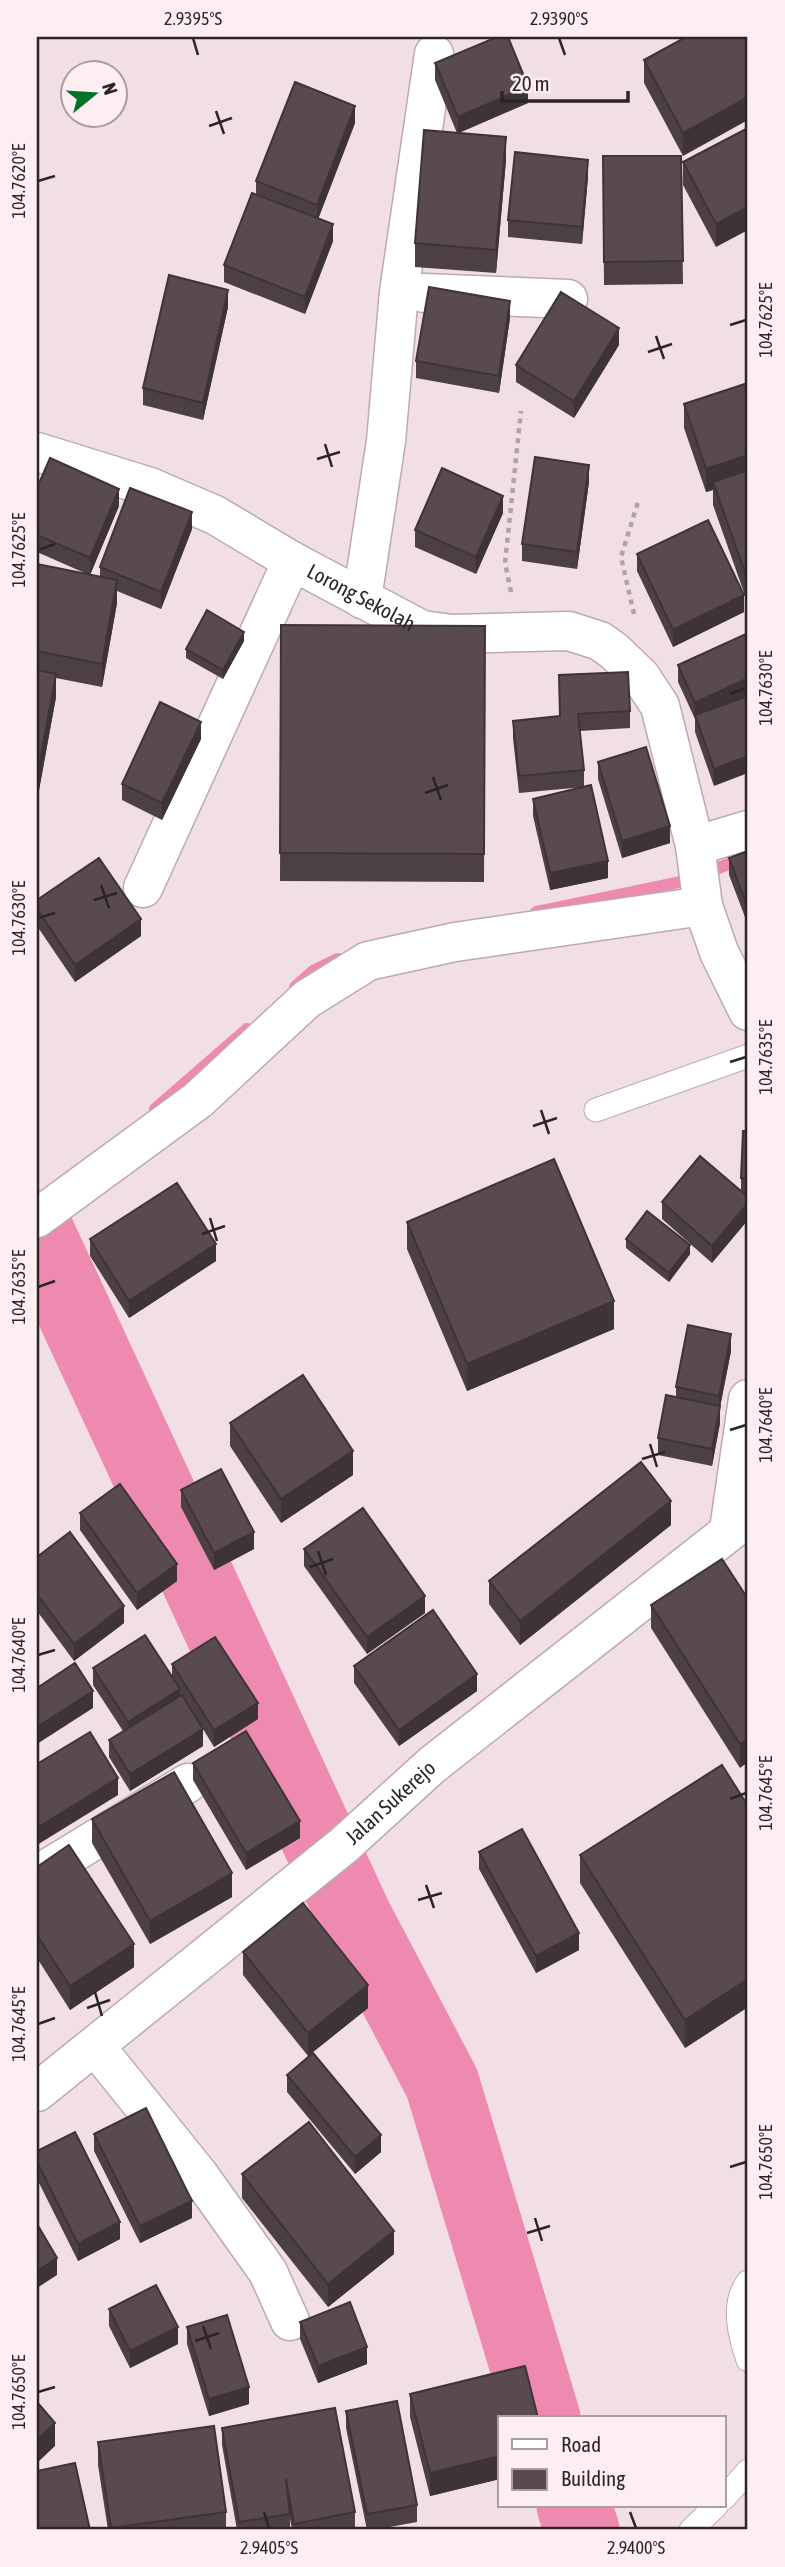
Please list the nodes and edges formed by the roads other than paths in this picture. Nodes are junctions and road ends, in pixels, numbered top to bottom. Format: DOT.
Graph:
graph roads {
  1 [pos="434,54"];
  2 [pos="399,292"];
  3 [pos="568,299"];
  4 [pos="37,452"];
  5 [pos="292,561"];
  6 [pos="362,599"];
  7 [pos="748,830"];
  8 [pos="696,852"];
  9 [pos="144,888"];
  10 [pos="702,900"];
  11 [pos="748,1011"];
  12 [pos="748,1056"];
  13 [pos="596,1110"];
  14 [pos="42,1215"];
  15 [pos="748,1399"];
  16 [pos="739,1524"];
  17 [pos="188,1783"];
  18 [pos="37,1875"];
  19 [pos="95,2046"];
  20 [pos="37,2092"];
  21 [pos="748,2282"];
  22 [pos="290,2321"];
  23 [pos="748,2360"];
  24 [pos="748,2471"];
  25 [pos="726,2496"];
  26 [pos="714,2508"];
  27 [pos="691,2530"];
  1 -- 2 [label="street"];
  2 -- 3 [label="street"];
  2 -- 6 [label="street"];
  4 -- 5 [label="street, Lorong Sekolah"];
  5 -- 6 [label="street, Lorong Sekolah"];
  5 -- 9 [label="street"];
  6 -- 8 [label="street, Lorong Sekolah"];
  7 -- 8 [label="street"];
  8 -- 10 [label="street, Lorong Sekolah"];
  10 -- 11 [label="street, Lorong Sekolah"];
  10 -- 14 [label="street"];
  12 -- 13 [label="lane"];
  15 -- 16 [label="street"];
  16 -- 19 [label="street, Jalan Sukerejo"];
  17 -- 18 [label="street"];
  19 -- 20 [label="street, Jalan Sukerejo"];
  19 -- 22 [label="street"];
  21 -- 23 [label="lane"];
  24 -- 25 [label="lane"];
  26 -- 27 [label="lane"];
}
